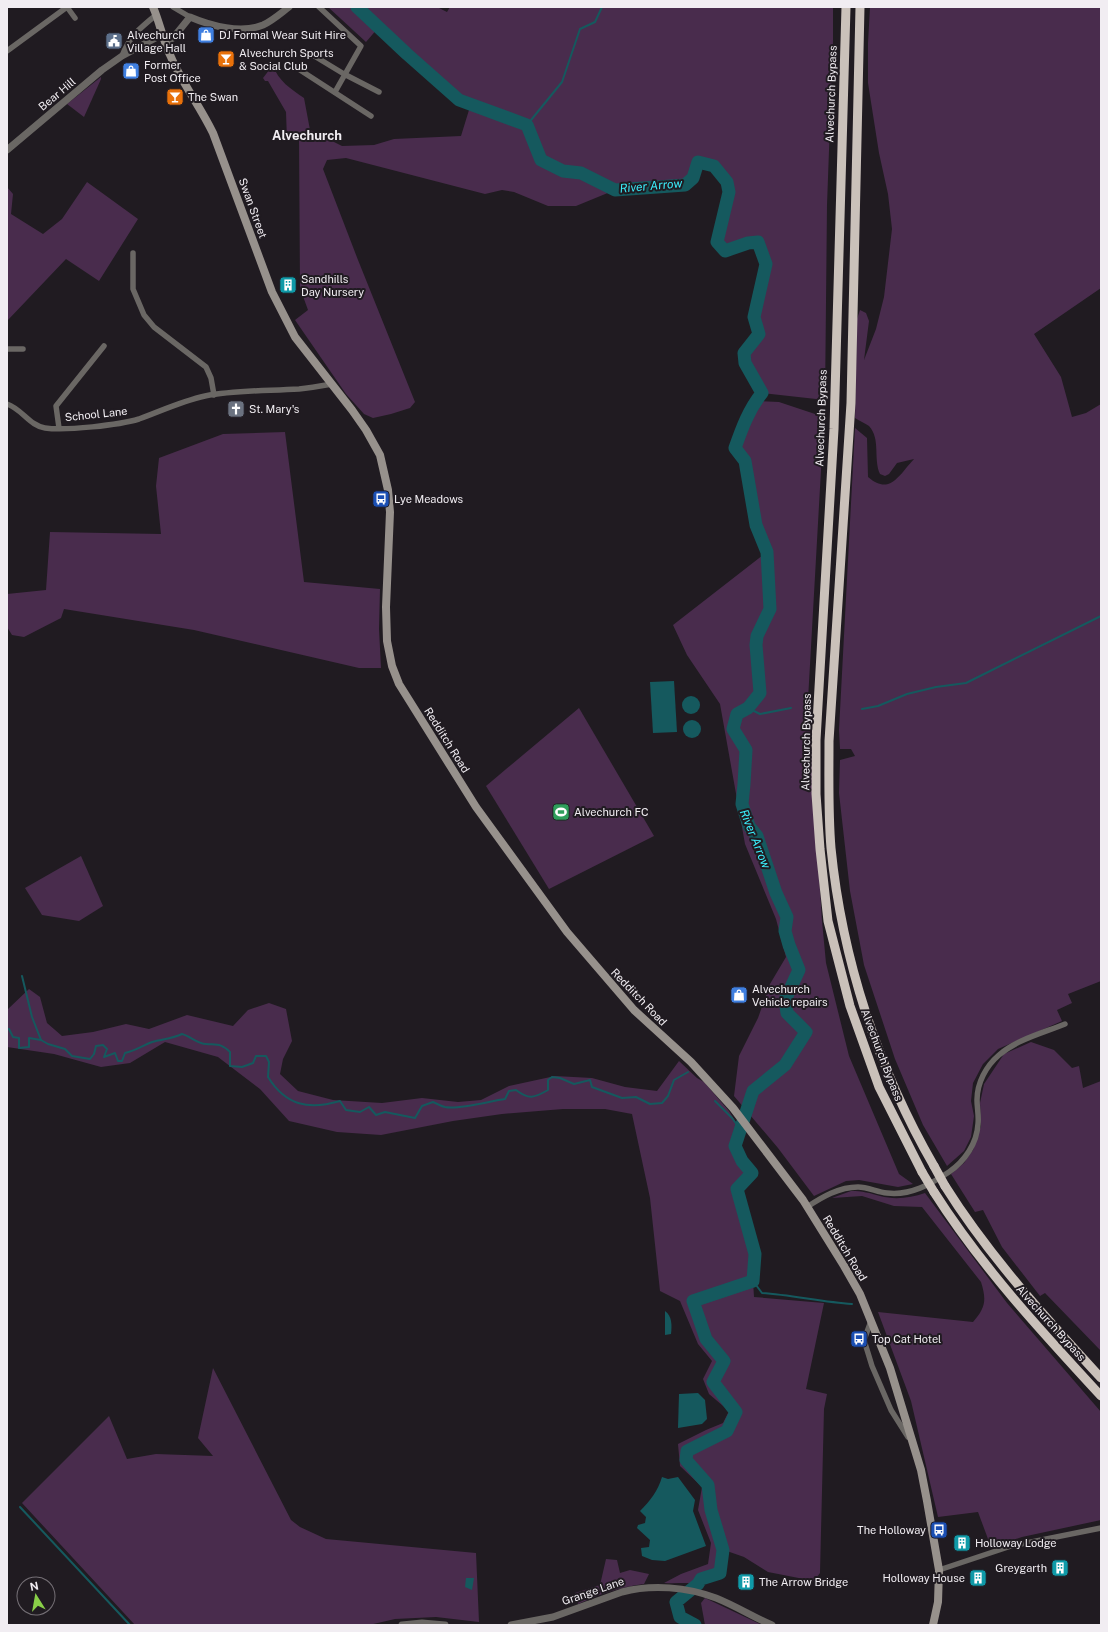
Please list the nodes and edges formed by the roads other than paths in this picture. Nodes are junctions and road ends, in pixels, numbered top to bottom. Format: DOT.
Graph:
graph roads {
  1 [pos="67,7"];
  2 [pos="153,7"];
  3 [pos="173,7"];
  4 [pos="289,7"];
  5 [pos="319,7"];
  6 [pos="846,7"];
  7 [pos="860,7"];
  8 [pos="156,15"];
  9 [pos="190,17"];
  10 [pos="75,18"];
  11 [pos="165,38"];
  12 [pos="7,51"];
  13 [pos="311,54"];
  14 [pos="122,56"];
  15 [pos="300,70"];
  16 [pos="344,74"];
  17 [pos="335,92"];
  18 [pos="380,92"];
  19 [pos="371,116"];
  20 [pos="7,150"];
  21 [pos="133,253"];
  22 [pos="104,346"];
  23 [pos="7,349"];
  24 [pos="23,349"];
  25 [pos="332,384"];
  26 [pos="214,395"];
  27 [pos="7,404"];
  28 [pos="58,428"];
  29 [pos="1065,1024"];
  30 [pos="807,1207"];
  31 [pos="871,1320"];
  32 [pos="1101,1378"];
  33 [pos="1101,1396"];
  34 [pos="913,1444"];
  35 [pos="1101,1528"];
  36 [pos="939,1570"];
  37 [pos="402,1625"];
  38 [pos="445,1625"];
  39 [pos="511,1625"];
  40 [pos="772,1625"];
  41 [pos="933,1625"];
  1 -- 10 [label="street"];
  1 -- 12 [label="street"];
  2 -- 8 [label="main road, Swan Street"];
  3 -- 9 [label="street"];
  4 -- 9 [label="street"];
  5 -- 16 [label="street"];
  6 -- 33 [label="highway, Alvechurch Bypass, bridge"];
  7 -- 32 [label="highway, Alvechurch Bypass, bridge"];
  8 -- 11 [label="main road, Swan Street"];
  8 -- 14 [label="street, Bear Hill"];
  9 -- 11 [label="street, Bear Hill"];
  11 -- 14 [label="street, Bear Hill"];
  11 -- 25 [label="main road, Swan Street"];
  13 -- 16 [label="street"];
  14 -- 20 [label="street, Bear Hill"];
  15 -- 17 [label="street"];
  16 -- 17 [label="street"];
  16 -- 18 [label="street"];
  17 -- 19 [label="street"];
  21 -- 26 [label="street"];
  22 -- 28 [label="street"];
  23 -- 24 [label="street"];
  25 -- 26 [label="street, School Lane"];
  25 -- 30 [label="main road, Redditch Road"];
  26 -- 28 [label="street, School Lane"];
  27 -- 28 [label="street, School Lane"];
  29 -- 30 [label="street"];
  30 -- 31 [label="main road, Redditch Road"];
  31 -- 34 [label="main road, Redditch Road"];
  31 -- 34 [label="street"];
  34 -- 36 [label="main road, Redditch Road"];
  35 -- 36 [label="street"];
  36 -- 41 [label="main road, Redditch Road"];
  37 -- 38 [label="street"];
  39 -- 40 [label="street, Grange Lane"];
}
